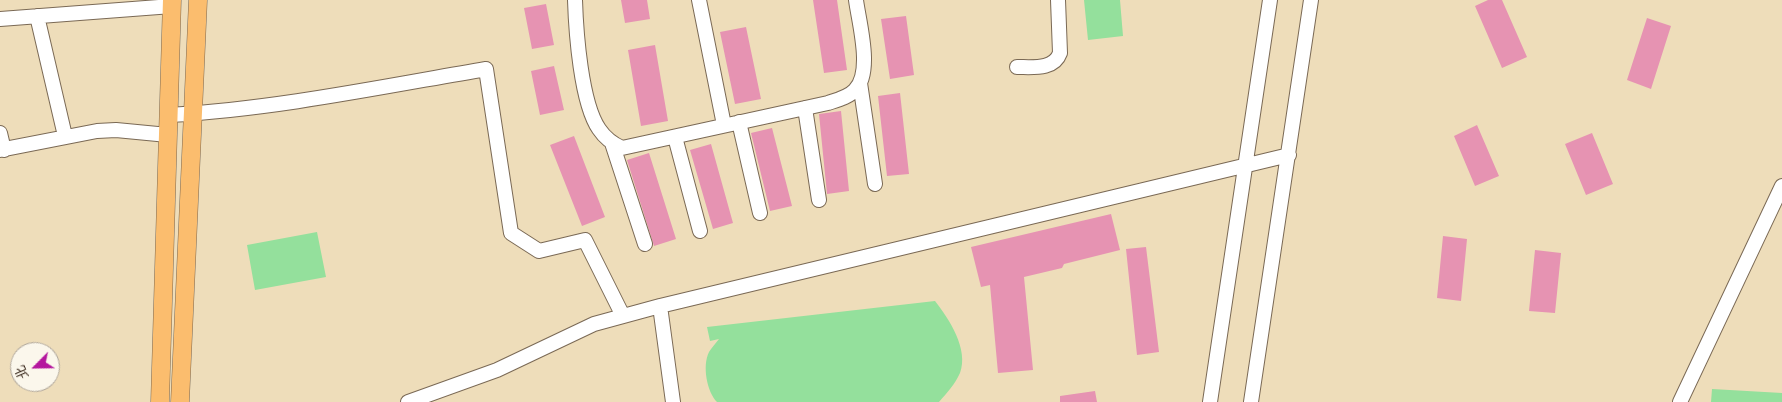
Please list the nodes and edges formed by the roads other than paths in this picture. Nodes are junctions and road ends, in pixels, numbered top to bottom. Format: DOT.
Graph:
graph roads {
  1 [pos="198,0"];
  2 [pos="575,0"];
  3 [pos="699,0"];
  4 [pos="856,0"];
  5 [pos="1058,0"];
  6 [pos="1270,0"];
  7 [pos="1311,0"];
  8 [pos="172,3"];
  9 [pos="37,16"];
  10 [pos="0,19"];
  11 [pos="1017,68"];
  12 [pos="860,83"];
  13 [pos="806,108"];
  14 [pos="193,114"];
  15 [pos="169,115"];
  16 [pos="739,122"];
  17 [pos="724,125"];
  18 [pos="0,133"];
  19 [pos="168,135"];
  20 [pos="65,136"];
  21 [pos="675,137"];
  22 [pos="612,143"];
  23 [pos="2,150"];
  24 [pos="1289,155"];
  25 [pos="1246,166"];
  26 [pos="875,184"];
  27 [pos="1782,186"];
  28 [pos="819,200"];
  29 [pos="760,213"];
  30 [pos="700,231"];
  31 [pos="645,244"];
  32 [pos="660,306"];
  33 [pos="623,316"];
  34 [pos="160,402"];
  35 [pos="180,402"];
  36 [pos="408,402"];
  37 [pos="673,402"];
  38 [pos="1210,402"];
  39 [pos="1251,402"];
  40 [pos="1680,402"];
  1 -- 14 [label="main road"];
  2 -- 22 [label="street"];
  3 -- 17 [label="street"];
  4 -- 12 [label="street"];
  5 -- 11 [label="street"];
  6 -- 25 [label="street"];
  7 -- 24 [label="street"];
  8 -- 9 [label="street"];
  8 -- 15 [label="main road"];
  9 -- 10 [label="street"];
  9 -- 20 [label="street"];
  12 -- 13 [label="street"];
  12 -- 26 [label="street"];
  13 -- 16 [label="street"];
  13 -- 28 [label="street"];
  14 -- 15 [label="street"];
  14 -- 33 [label="street"];
  14 -- 35 [label="main road"];
  15 -- 19 [label="main road"];
  16 -- 17 [label="street"];
  16 -- 29 [label="street"];
  17 -- 21 [label="street"];
  18 -- 23 [label="street"];
  19 -- 20 [label="street"];
  19 -- 34 [label="main road"];
  20 -- 23 [label="street"];
  21 -- 22 [label="street"];
  21 -- 30 [label="street"];
  22 -- 31 [label="street"];
  24 -- 25 [label="street"];
  24 -- 39 [label="street"];
  25 -- 32 [label="street"];
  25 -- 38 [label="street"];
  27 -- 40 [label="street"];
  32 -- 33 [label="street"];
  32 -- 37 [label="street"];
  33 -- 36 [label="street"];
}
